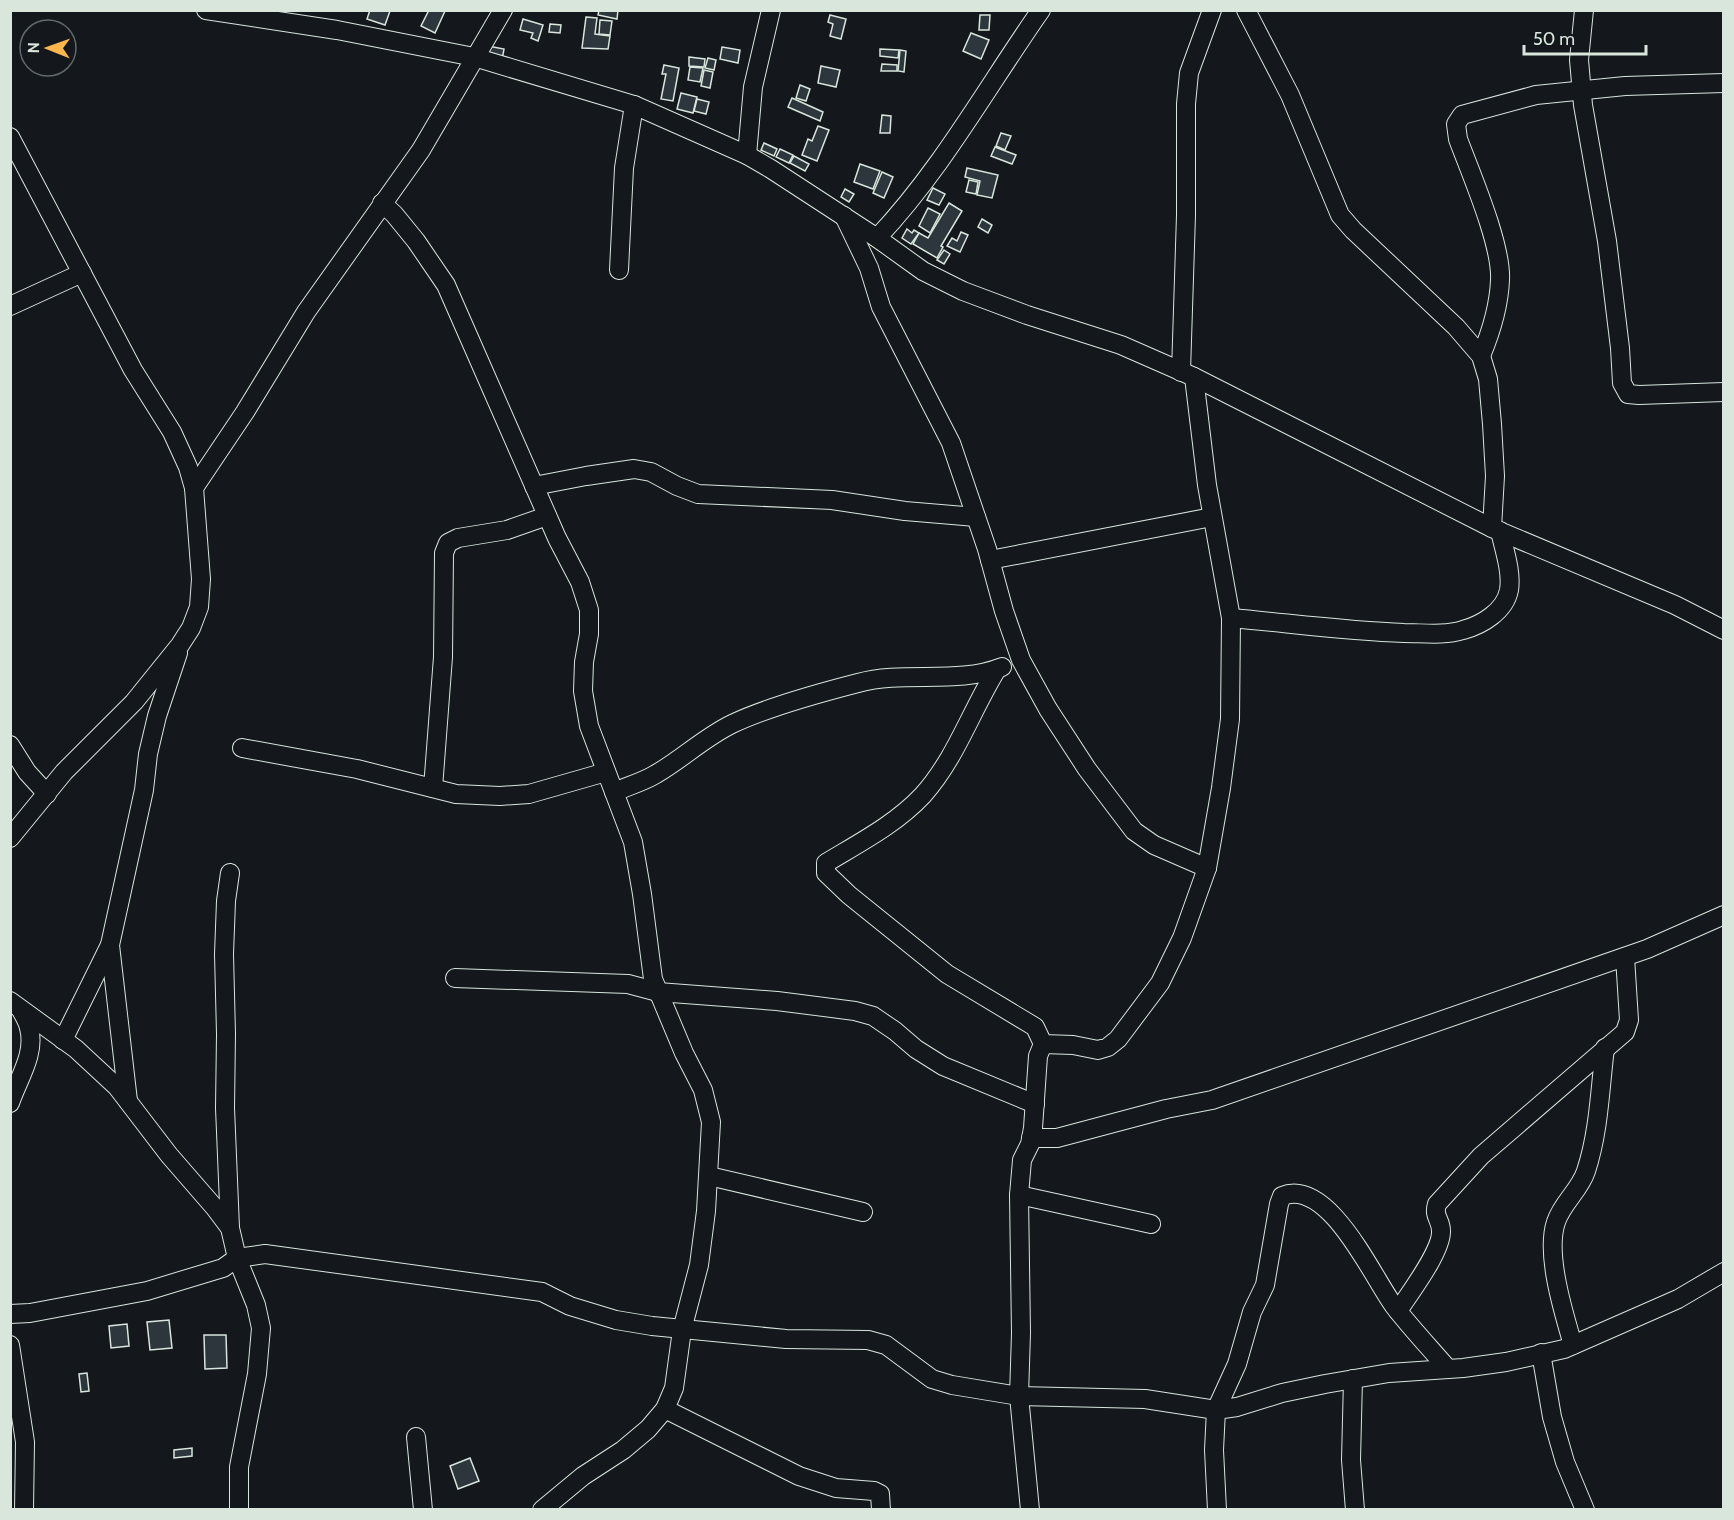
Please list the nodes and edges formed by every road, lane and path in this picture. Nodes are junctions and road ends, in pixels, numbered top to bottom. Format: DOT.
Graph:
graph roads {
  1 [pos="206,10"];
  2 [pos="503,10"];
  3 [pos="771,10"];
  4 [pos="1041,10"];
  5 [pos="1212,10"];
  6 [pos="1246,10"];
  7 [pos="1584,10"];
  8 [pos="300,17"];
  9 [pos="474,57"];
  10 [pos="1724,82"];
  11 [pos="1582,89"];
  12 [pos="634,105"];
  13 [pos="10,137"];
  14 [pos="747,155"];
  15 [pos="382,203"];
  16 [pos="844,216"];
  17 [pos="877,238"];
  18 [pos="619,270"];
  19 [pos="82,273"];
  20 [pos="10,306"];
  21 [pos="1481,356"];
  22 [pos="1187,374"];
  23 [pos="1218,390"];
  24 [pos="1724,392"];
  25 [pos="1197,408"];
  26 [pos="534,486"];
  27 [pos="194,488"];
  28 [pos="548,516"];
  29 [pos="976,517"];
  30 [pos="1212,517"];
  31 [pos="1496,530"];
  32 [pos="990,561"];
  33 [pos="1231,618"];
  34 [pos="1724,630"];
  35 [pos="180,645"];
  36 [pos="1021,660"];
  37 [pos="997,669"];
  38 [pos="10,745"];
  39 [pos="242,748"];
  40 [pos="606,772"];
  41 [pos="433,788"];
  42 [pos="614,792"];
  43 [pos="46,794"];
  44 [pos="10,838"];
  45 [pos="1207,868"];
  46 [pos="230,873"];
  47 [pos="1724,915"];
  48 [pos="110,945"];
  49 [pos="1624,957"];
  50 [pos="455,978"];
  51 [pos="658,992"];
  52 [pos="16,1005"];
  53 [pos="61,1038"];
  54 [pos="1043,1044"];
  55 [pos="1605,1048"];
  56 [pos="31,1051"];
  57 [pos="128,1101"];
  58 [pos="10,1103"];
  59 [pos="1035,1104"];
  60 [pos="1031,1138"];
  61 [pos="709,1176"];
  62 [pos="1019,1195"];
  63 [pos="863,1212"];
  64 [pos="1151,1224"];
  65 [pos="230,1228"];
  66 [pos="237,1258"];
  67 [pos="1724,1272"];
  68 [pos="1398,1311"];
  69 [pos="10,1314"];
  70 [pos="682,1330"];
  71 [pos="1574,1345"];
  72 [pos="10,1346"];
  73 [pos="1541,1353"];
  74 [pos="1448,1369"];
  75 [pos="1353,1379"];
  76 [pos="1019,1396"];
  77 [pos="665,1409"];
  78 [pos="1216,1410"];
  79 [pos="416,1437"];
  80 [pos="24,1509"];
  81 [pos="239,1509"];
  82 [pos="423,1509"];
  83 [pos="542,1509"];
  84 [pos="881,1509"];
  85 [pos="1030,1509"];
  86 [pos="1217,1509"];
  87 [pos="1355,1509"];
  88 [pos="1586,1509"];
  1 -- 8 [label="street"];
  2 -- 9 [label="street"];
  3 -- 14 [label="street"];
  4 -- 17 [label="street"];
  5 -- 22 [label="street"];
  6 -- 21 [label="street"];
  7 -- 11 [label="street"];
  8 -- 9 [label="street"];
  9 -- 12 [label="street"];
  9 -- 15 [label="street"];
  10 -- 11 [label="street"];
  11 -- 21 [label="street"];
  11 -- 24 [label="street"];
  12 -- 14 [label="street"];
  12 -- 18 [label="street"];
  13 -- 19 [label="street"];
  14 -- 16 [label="street"];
  15 -- 26 [label="street"];
  15 -- 27 [label="street"];
  16 -- 17 [label="street"];
  16 -- 29 [label="street"];
  17 -- 22 [label="street"];
  19 -- 20 [label="street"];
  19 -- 27 [label="street"];
  21 -- 31 [label="street"];
  22 -- 23 [label="street"];
  22 -- 25 [label="street"];
  23 -- 25 [label="street"];
  23 -- 31 [label="street"];
  25 -- 30 [label="street"];
  26 -- 28 [label="street"];
  26 -- 29 [label="street"];
  27 -- 35 [label="street"];
  28 -- 40 [label="street"];
  28 -- 41 [label="street"];
  29 -- 32 [label="street"];
  30 -- 32 [label="street"];
  30 -- 33 [label="street"];
  31 -- 33 [label="street"];
  31 -- 34 [label="street"];
  32 -- 36 [label="street"];
  33 -- 45 [label="street"];
  35 -- 43 [label="street"];
  35 -- 48 [label="street"];
  36 -- 37 [label="street"];
  36 -- 45 [label="street"];
  37 -- 42 [label="street"];
  37 -- 54 [label="street"];
  38 -- 43 [label="street"];
  39 -- 41 [label="street"];
  40 -- 41 [label="street"];
  40 -- 42 [label="street"];
  42 -- 51 [label="street"];
  43 -- 44 [label="street"];
  45 -- 54 [label="street"];
  46 -- 65 [label="street"];
  47 -- 49 [label="street"];
  48 -- 53 [label="street"];
  48 -- 57 [label="street"];
  49 -- 55 [label="street"];
  49 -- 60 [label="street"];
  50 -- 51 [label="street"];
  51 -- 59 [label="street"];
  51 -- 61 [label="street"];
  52 -- 53 [label="street"];
  52 -- 56 [label="street"];
  53 -- 56 [label="street"];
  53 -- 57 [label="street"];
  54 -- 59 [label="street"];
  55 -- 68 [label="street"];
  55 -- 71 [label="street"];
  56 -- 58 [label="street"];
  57 -- 65 [label="street"];
  59 -- 60 [label="street"];
  60 -- 62 [label="street"];
  61 -- 63 [label="street"];
  61 -- 70 [label="street"];
  62 -- 64 [label="street"];
  62 -- 76 [label="street"];
  65 -- 66 [label="street"];
  66 -- 69 [label="street"];
  66 -- 70 [label="street"];
  66 -- 81 [label="street"];
  67 -- 71 [label="street"];
  68 -- 74 [label="street"];
  68 -- 78 [label="street"];
  70 -- 76 [label="street"];
  70 -- 77 [label="street"];
  71 -- 73 [label="street"];
  72 -- 80 [label="street"];
  73 -- 74 [label="street"];
  73 -- 88 [label="street"];
  74 -- 75 [label="street"];
  75 -- 78 [label="street"];
  75 -- 87 [label="street"];
  76 -- 78 [label="street"];
  76 -- 85 [label="street"];
  77 -- 83 [label="street"];
  77 -- 84 [label="street"];
  78 -- 86 [label="street"];
  79 -- 82 [label="street"];
}
